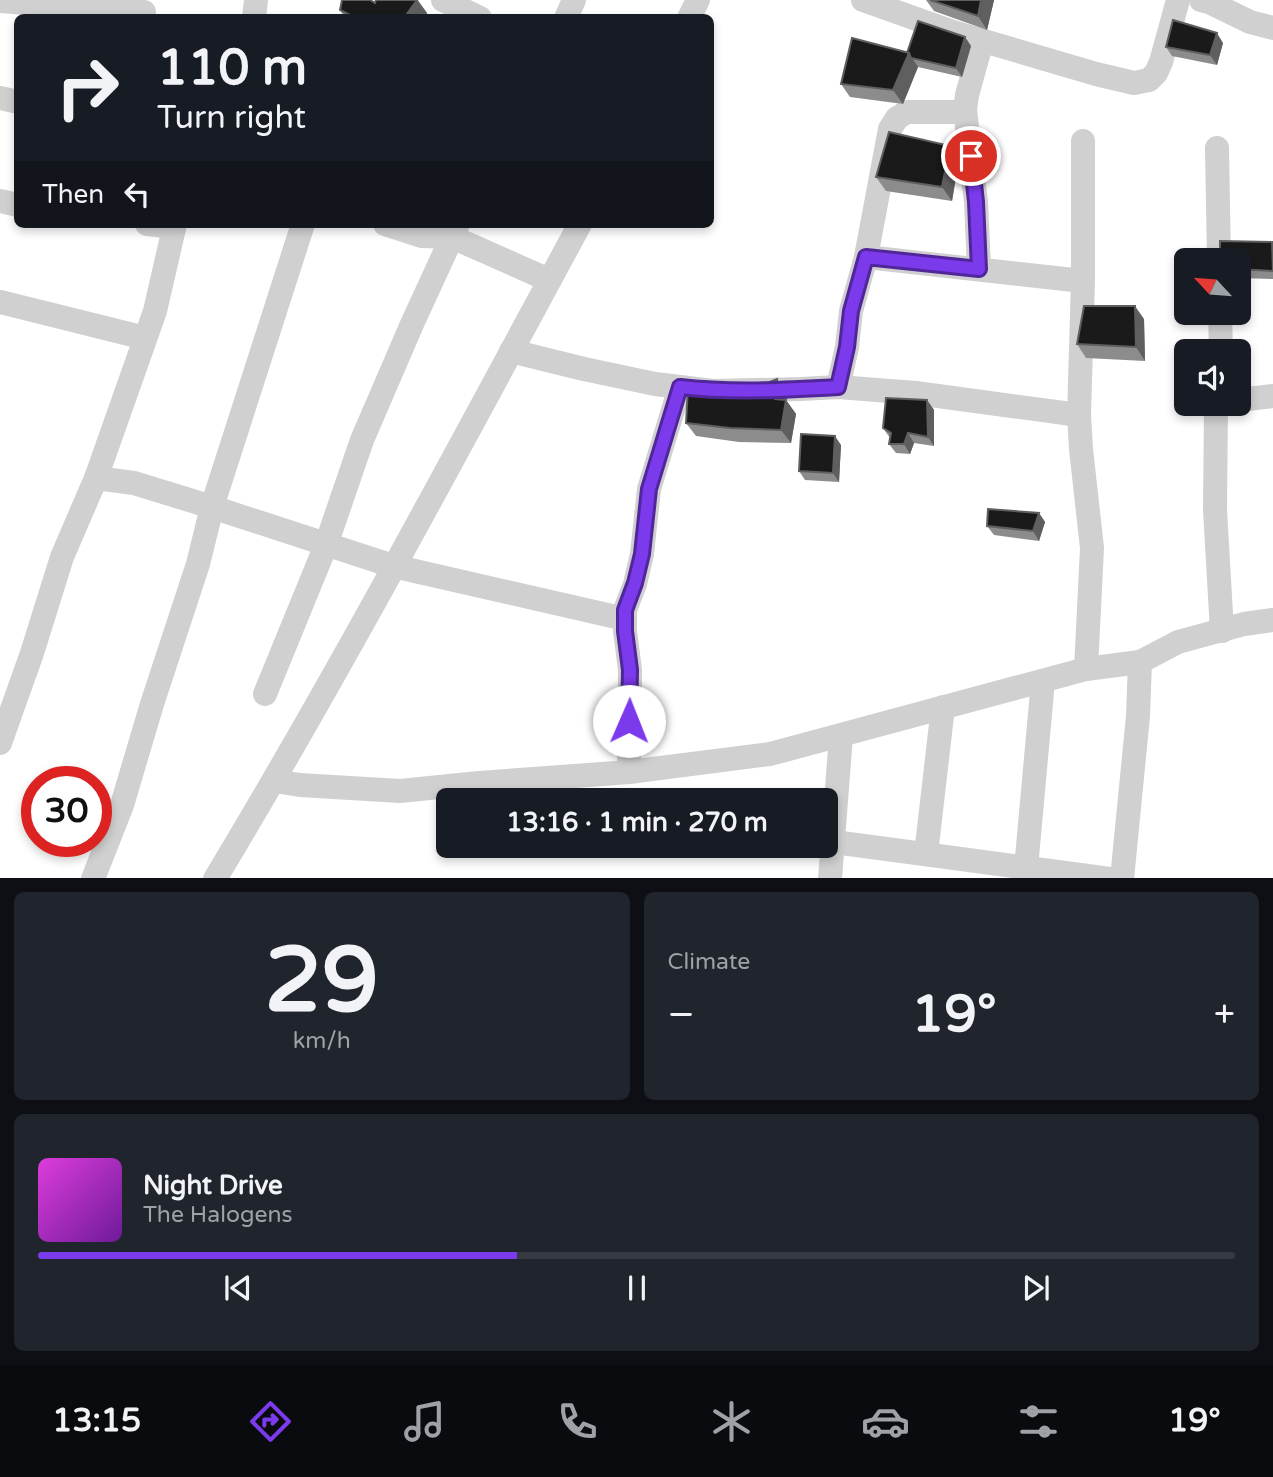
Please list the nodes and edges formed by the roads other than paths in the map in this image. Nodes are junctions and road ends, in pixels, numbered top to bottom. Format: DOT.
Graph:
graph roads {
  1 [pos="863,0"];
  2 [pos="1178,0"];
  3 [pos="1201,0"];
  4 [pos="0,1"];
  5 [pos="144,10"];
  6 [pos="1273,28"];
  7 [pos="982,41"];
  8 [pos="965,110"];
  9 [pos="1083,141"];
  10 [pos="1217,148"];
  11 [pos="173,228"];
  12 [pos="302,228"];
  13 [pos="397,228"];
  14 [pos="578,228"];
  15 [pos="455,230"];
  16 [pos="1219,248"];
  17 [pos="866,257"];
  18 [pos="979,269"];
  19 [pos="549,280"];
  20 [pos="1083,281"];
  21 [pos="0,302"];
  22 [pos="145,338"];
  23 [pos="511,351"];
  24 [pos="680,387"];
  25 [pos="838,387"];
  26 [pos="1273,396"];
  27 [pos="1251,399"];
  28 [pos="1079,415"];
  29 [pos="1216,416"];
  30 [pos="96,478"];
  31 [pos="212,507"];
  32 [pos="326,545"];
  33 [pos="393,566"];
  34 [pos="625,619"];
  35 [pos="1273,620"];
  36 [pos="1222,631"];
  37 [pos="1140,662"];
  38 [pos="1086,669"];
  39 [pos="1043,681"];
  40 [pos="265,694"];
  41 [pos="943,707"];
  42 [pos="841,736"];
  43 [pos="0,743"];
  44 [pos="629,772"];
  45 [pos="274,781"];
  46 [pos="838,788"];
  47 [pos="838,843"];
  48 [pos="926,854"];
  49 [pos="832,858"];
  50 [pos="1026,868"];
  51 [pos="93,878"];
  52 [pos="215,878"];
  53 [pos="830,878"];
  54 [pos="1110,878"];
  55 [pos="1122,878"];
  1 -- 7 [label="street"];
  2 -- 7 [label="street"];
  3 -- 6 [label="street"];
  4 -- 5 [label="street"];
  7 -- 8 [label="street"];
  8 -- 17 [label="street"];
  8 -- 18 [label="street"];
  9 -- 20 [label="street"];
  10 -- 16 [label="street"];
  11 -- 22 [label="street"];
  12 -- 31 [label="street"];
  13 -- 15 [label="street"];
  14 -- 19 [label="street"];
  15 -- 19 [label="street"];
  15 -- 32 [label="street"];
  17 -- 18 [label="street"];
  17 -- 25 [label="street"];
  18 -- 20 [label="street"];
  19 -- 23 [label="street"];
  20 -- 28 [label="street"];
  21 -- 22 [label="street"];
  22 -- 30 [label="street"];
  23 -- 24 [label="street"];
  23 -- 33 [label="street"];
  24 -- 25 [label="street"];
  24 -- 34 [label="street"];
  25 -- 28 [label="street"];
  26 -- 27 [label="street"];
  28 -- 38 [label="street"];
  29 -- 36 [label="street"];
  30 -- 31 [label="street"];
  30 -- 43 [label="street"];
  31 -- 32 [label="street"];
  31 -- 51 [label="street"];
  32 -- 33 [label="street"];
  32 -- 40 [label="street"];
  33 -- 34 [label="street"];
  33 -- 45 [label="street"];
  34 -- 44 [label="street"];
  35 -- 36 [label="street"];
  36 -- 37 [label="street"];
  37 -- 38 [label="street"];
  37 -- 55 [label="street"];
  38 -- 39 [label="street"];
  39 -- 41 [label="street"];
  39 -- 50 [label="street"];
  41 -- 42 [label="street"];
  41 -- 48 [label="street"];
  42 -- 44 [label="street"];
  42 -- 46 [label="street"];
  44 -- 45 [label="street"];
  45 -- 52 [label="street"];
  47 -- 48 [label="street"];
  48 -- 50 [label="street"];
  49 -- 53 [label="street"];
  50 -- 54 [label="street"];
}
